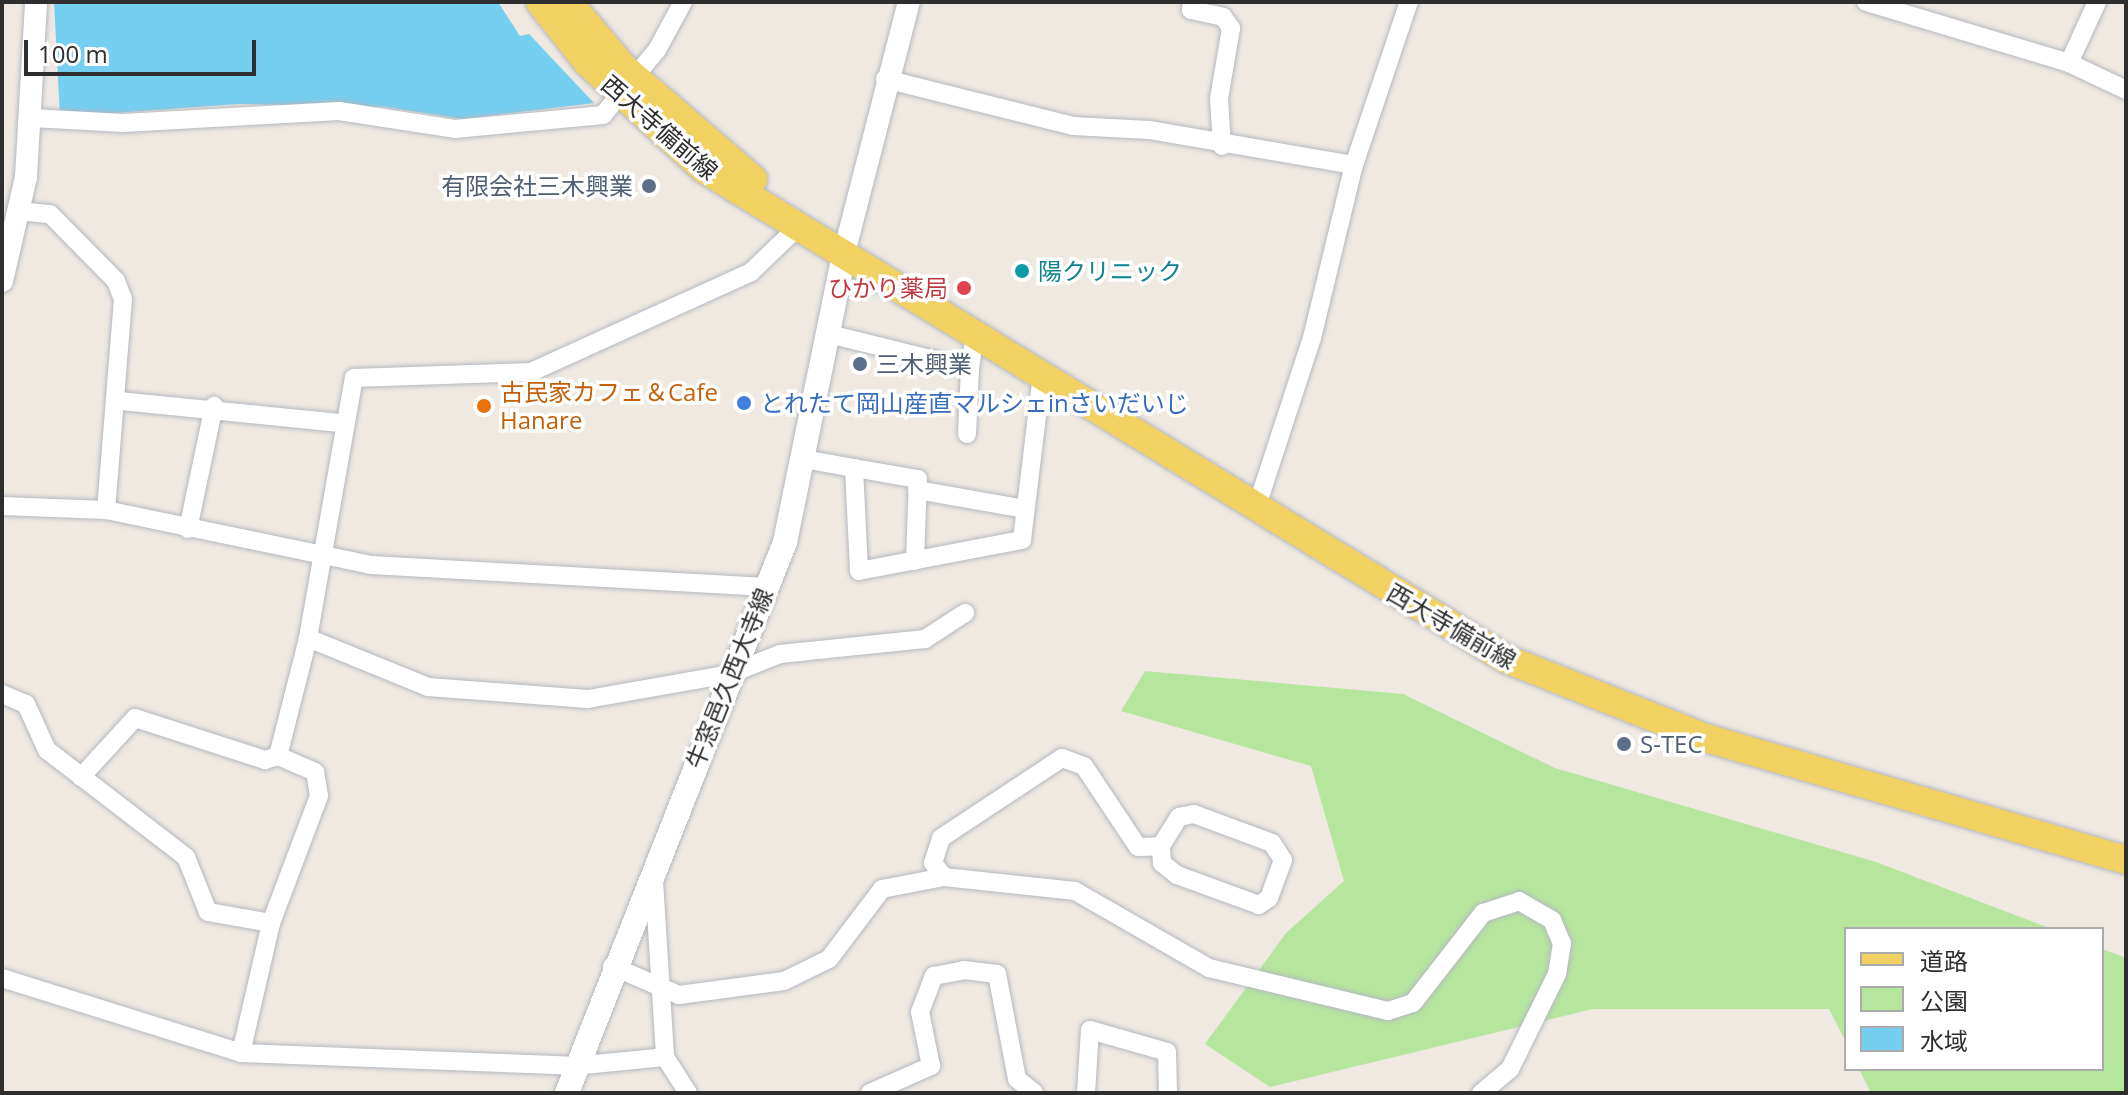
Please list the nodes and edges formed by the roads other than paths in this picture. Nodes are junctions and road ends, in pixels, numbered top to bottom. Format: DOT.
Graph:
graph roads {
  1 [pos="36,2"];
  2 [pos="540,2"];
  3 [pos="568,2"];
  4 [pos="683,2"];
  5 [pos="909,2"];
  6 [pos="1192,2"];
  7 [pos="1409,2"];
  8 [pos="1866,2"];
  9 [pos="2097,2"];
  10 [pos="2069,63"];
  11 [pos="885,79"];
  12 [pos="629,88"];
  13 [pos="2126,90"];
  14 [pos="32,118"];
  15 [pos="1222,146"];
  16 [pos="1354,165"];
  17 [pos="19,211"];
  18 [pos="799,226"];
  19 [pos="845,249"];
  20 [pos="2,281"];
  21 [pos="975,332"];
  22 [pos="829,334"];
  23 [pos="970,369"];
  24 [pos="1042,375"];
  25 [pos="120,401"];
  26 [pos="214,406"];
  27 [pos="341,423"];
  28 [pos="967,434"];
  29 [pos="804,459"];
  30 [pos="854,468"];
  31 [pos="917,490"];
  32 [pos="2,506"];
  33 [pos="1025,509"];
  34 [pos="1256,509"];
  35 [pos="106,510"];
  36 [pos="188,529"];
  37 [pos="318,557"];
  38 [pos="915,561"];
  39 [pos="766,587"];
  40 [pos="965,613"];
  41 [pos="308,638"];
  42 [pos="730,674"];
  43 [pos="2,694"];
  44 [pos="278,756"];
  45 [pos="81,777"];
  46 [pos="1161,846"];
  47 [pos="2126,860"];
  48 [pos="653,862"];
  49 [pos="944,877"];
  50 [pos="271,923"];
  51 [pos="612,966"];
  52 [pos="2,978"];
  53 [pos="658,987"];
  54 [pos="241,1053"];
  55 [pos="665,1057"];
  56 [pos="574,1066"];
  57 [pos="567,1093"];
  58 [pos="688,1093"];
  59 [pos="870,1093"];
  60 [pos="1034,1093"];
  61 [pos="1086,1093"];
  62 [pos="1168,1093"];
  63 [pos="1481,1093"];
  1 -- 14 [label="street"];
  2 -- 12 [label="main road, 西大寺備前線"];
  3 -- 12 [label="main road, 西大寺備前線"];
  4 -- 12 [label="street"];
  5 -- 11 [label="street"];
  6 -- 15 [label="street"];
  7 -- 16 [label="street"];
  8 -- 10 [label="street"];
  9 -- 10 [label="street"];
  10 -- 13 [label="street"];
  11 -- 15 [label="street"];
  11 -- 19 [label="street"];
  12 -- 14 [label="street"];
  12 -- 18 [label="main road, 西大寺備前線"];
  12 -- 19 [label="main road, 西大寺備前線"];
  14 -- 17 [label="street"];
  15 -- 16 [label="street"];
  16 -- 34 [label="street"];
  17 -- 20 [label="street"];
  17 -- 25 [label="street"];
  18 -- 19 [label="main road, 西大寺備前線"];
  18 -- 27 [label="street"];
  19 -- 21 [label="main road, 西大寺備前線"];
  19 -- 22 [label="main road, 牛窓邑久西大寺線"];
  21 -- 23 [label="street"];
  21 -- 24 [label="main road, 西大寺備前線"];
  22 -- 23 [label="street"];
  22 -- 29 [label="main road, 牛窓邑久西大寺線"];
  23 -- 28 [label="street"];
  24 -- 33 [label="street"];
  24 -- 34 [label="main road, 西大寺備前線"];
  25 -- 26 [label="street"];
  25 -- 35 [label="street"];
  26 -- 27 [label="street"];
  26 -- 36 [label="street"];
  27 -- 37 [label="street"];
  29 -- 30 [label="street"];
  29 -- 39 [label="main road, 牛窓邑久西大寺線"];
  30 -- 31 [label="street"];
  30 -- 38 [label="street"];
  31 -- 33 [label="street"];
  31 -- 38 [label="street"];
  32 -- 35 [label="street"];
  33 -- 38 [label="street"];
  34 -- 47 [label="main road, 西大寺備前線"];
  35 -- 36 [label="street"];
  36 -- 37 [label="street"];
  37 -- 39 [label="street"];
  37 -- 41 [label="street"];
  39 -- 42 [label="main road, 牛窓邑久西大寺線"];
  40 -- 42 [label="street"];
  41 -- 42 [label="street"];
  41 -- 44 [label="street"];
  42 -- 48 [label="main road, 牛窓邑久西大寺線"];
  43 -- 45 [label="street"];
  44 -- 45 [label="street"];
  44 -- 50 [label="street"];
  45 -- 50 [label="street"];
  46 -- 46 [label="street"];
  46 -- 49 [label="street"];
  48 -- 51 [label="main road, 牛窓邑久西大寺線"];
  48 -- 53 [label="street"];
  49 -- 53 [label="street"];
  49 -- 63 [label="street"];
  50 -- 54 [label="street"];
  51 -- 53 [label="street"];
  51 -- 56 [label="main road, 牛窓邑久西大寺線"];
  52 -- 54 [label="street"];
  53 -- 55 [label="street"];
  54 -- 56 [label="street"];
  55 -- 56 [label="street"];
  55 -- 58 [label="street"];
  56 -- 57 [label="main road, 牛窓邑久西大寺線"];
  59 -- 60 [label="street"];
  61 -- 62 [label="street"];
}
